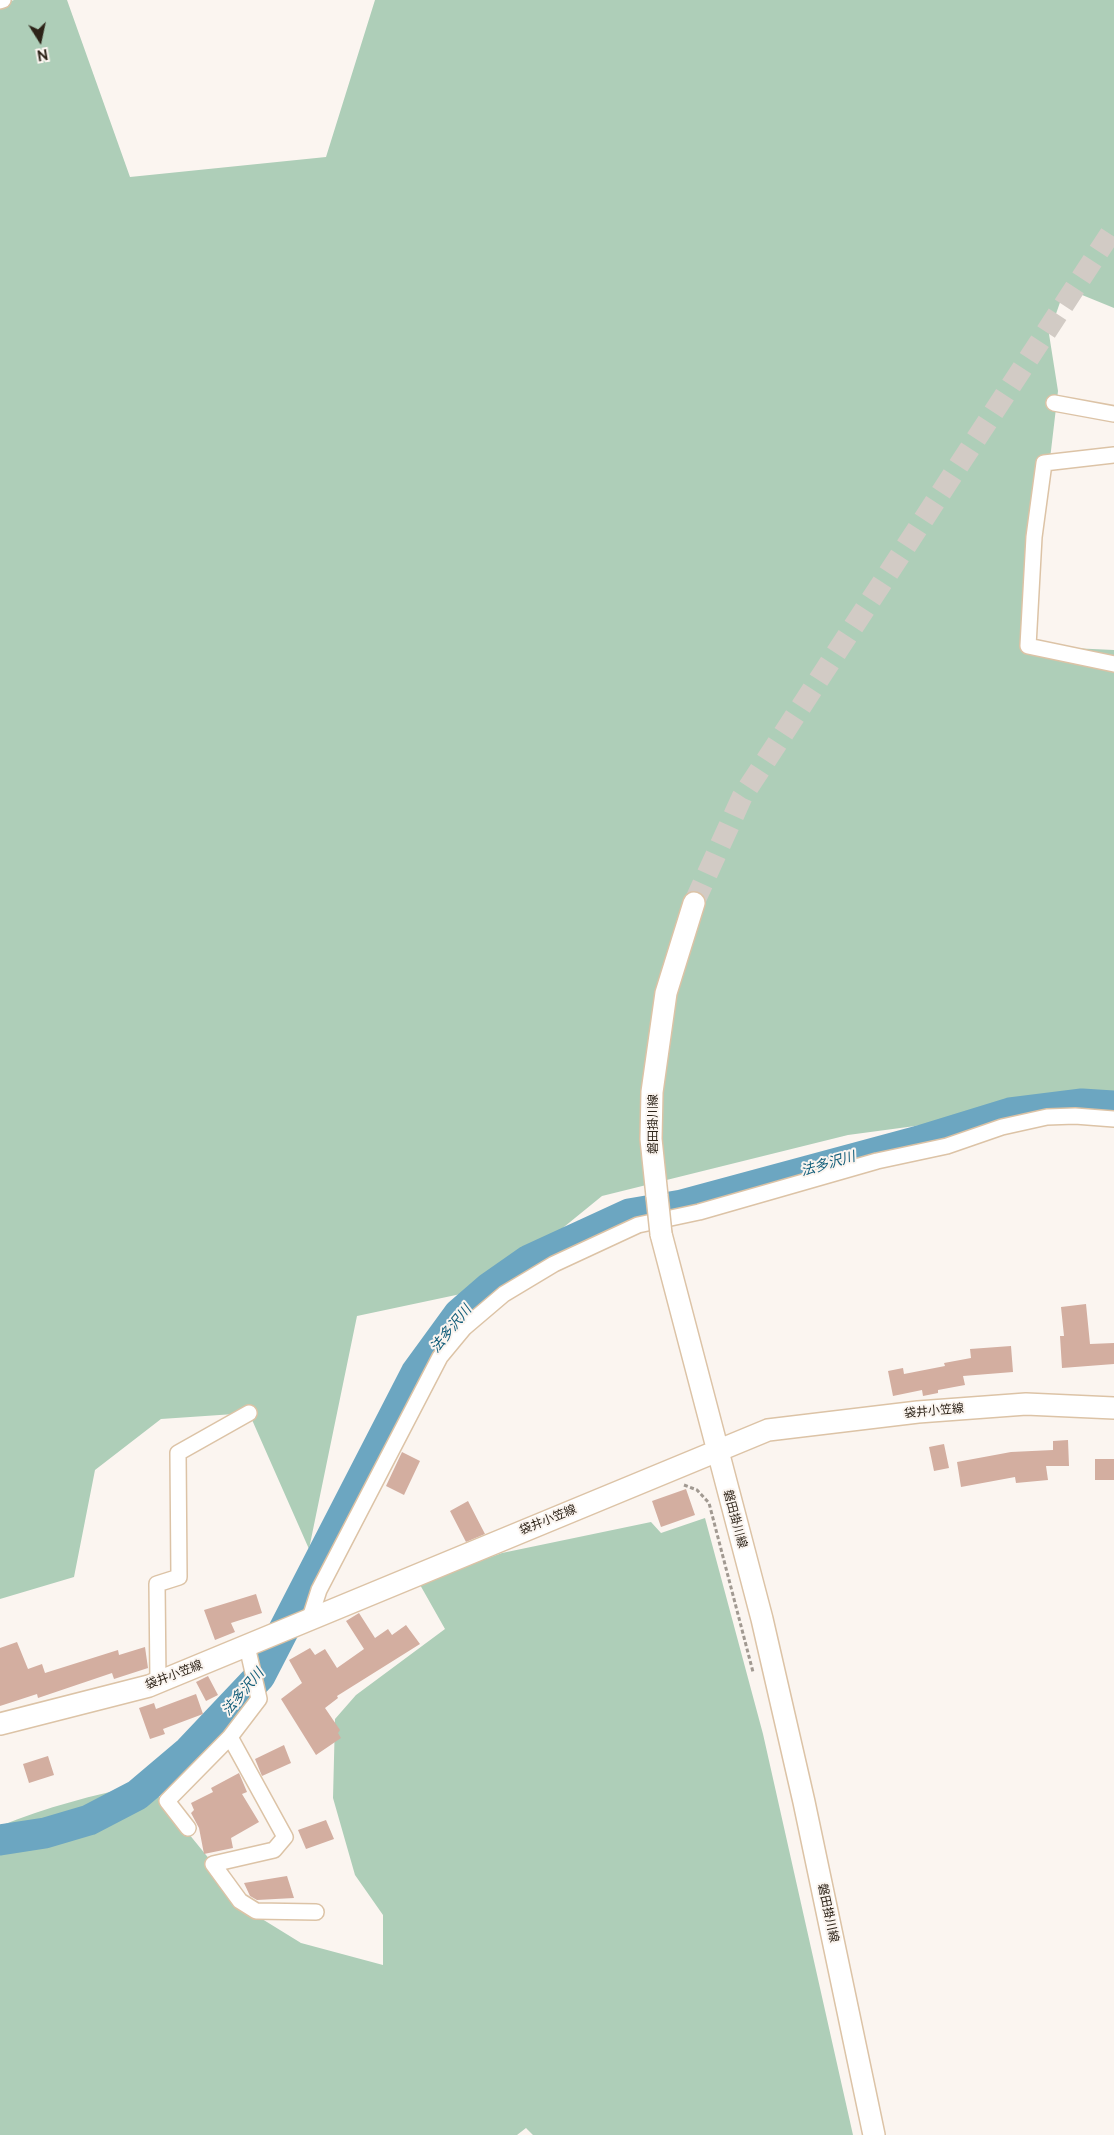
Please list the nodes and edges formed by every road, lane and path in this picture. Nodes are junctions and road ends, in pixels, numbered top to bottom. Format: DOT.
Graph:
graph roads {
  1 [pos="1054,404"];
  2 [pos="1114,414"];
  3 [pos="1114,455"];
  4 [pos="1114,664"];
  5 [pos="694,903"];
  6 [pos="1114,1119"];
  7 [pos="1114,1408"];
  8 [pos="250,1413"];
  9 [pos="716,1451"];
  10 [pos="679,1486"];
  11 [pos="310,1618"];
  12 [pos="247,1646"];
  13 [pos="754,1678"];
  14 [pos="158,1682"];
  15 [pos="0,1724"];
  16 [pos="230,1737"];
  17 [pos="188,1828"];
  18 [pos="316,1912"];
  19 [pos="874,2135"];
  1 -- 2 [label="street"];
  3 -- 4 [label="street"];
  5 -- 9 [label="main road, 磐田掛川線, bridge"];
  6 -- 11 [label="street"];
  7 -- 9 [label="main road, 袋井小笠線"];
  8 -- 14 [label="street"];
  9 -- 11 [label="main road, 袋井小笠線"];
  9 -- 19 [label="main road, 磐田掛川線"];
  10 -- 13 [label="path"];
  11 -- 12 [label="main road, 袋井小笠線"];
  12 -- 14 [label="main road, 袋井小笠線"];
  12 -- 16 [label="street"];
  14 -- 15 [label="main road, 袋井小笠線"];
  16 -- 17 [label="street"];
  16 -- 18 [label="street"];
}
